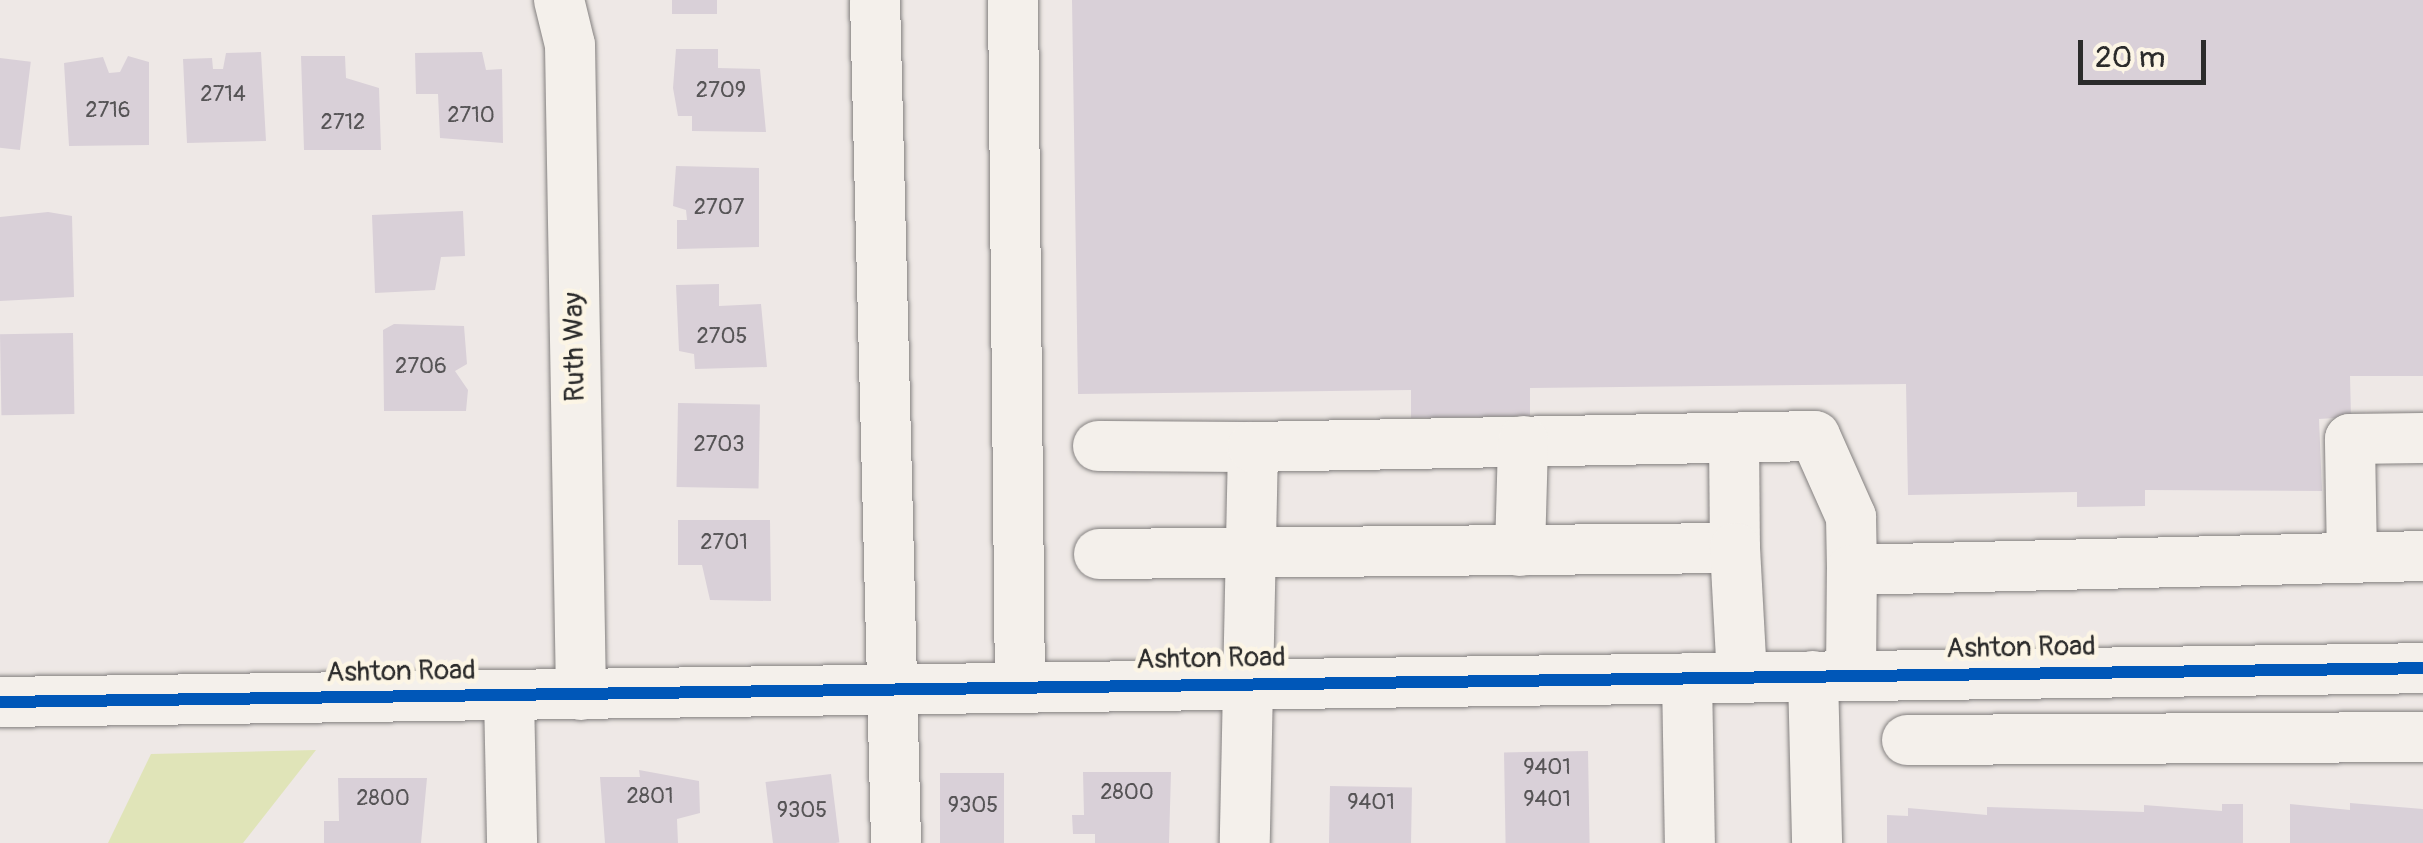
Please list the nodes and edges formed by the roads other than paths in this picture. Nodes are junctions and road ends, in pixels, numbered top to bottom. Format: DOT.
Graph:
graph roads {
  1 [pos="559,0"];
  2 [pos="874,0"];
  3 [pos="1013,0"];
  4 [pos="1734,438"];
  5 [pos="2423,438"];
  6 [pos="1522,442"];
  7 [pos="1098,446"];
  8 [pos="1253,447"];
  9 [pos="1735,548"];
  10 [pos="1520,551"];
  11 [pos="1100,554"];
  12 [pos="1250,554"];
  13 [pos="2423,556"];
  14 [pos="2352,558"];
  15 [pos="1852,570"];
  16 [pos="2423,668"];
  17 [pos="2266,670"];
  18 [pos="1832,676"];
  19 [pos="1742,677"];
  20 [pos="1687,678"];
  21 [pos="1246,683"];
  22 [pos="1020,687"];
  23 [pos="887,690"];
  24 [pos="581,695"];
  25 [pos="509,696"];
  26 [pos="0,702"];
  27 [pos="2423,737"];
  28 [pos="2264,738"];
  29 [pos="1907,740"];
  30 [pos="512,843"];
  31 [pos="896,843"];
  32 [pos="1245,843"];
  33 [pos="1690,843"];
  34 [pos="1817,843"];
  1 -- 24 [label="street, Ruth Way"];
  2 -- 23 [label="street"];
  3 -- 22 [label="street"];
  4 -- 6 [label="street"];
  4 -- 9 [label="street"];
  4 -- 15 [label="street"];
  5 -- 14 [label="street"];
  6 -- 8 [label="street"];
  6 -- 10 [label="street"];
  7 -- 8 [label="street"];
  8 -- 12 [label="street"];
  9 -- 10 [label="street"];
  9 -- 19 [label="street"];
  10 -- 12 [label="street"];
  11 -- 12 [label="street"];
  12 -- 21 [label="street"];
  13 -- 14 [label="street"];
  14 -- 15 [label="street"];
  15 -- 18 [label="street"];
  16 -- 17 [label="street, Ashton Road"];
  17 -- 18 [label="street, Ashton Road"];
  17 -- 28 [label="street"];
  18 -- 19 [label="street, Ashton Road"];
  18 -- 34 [label="street"];
  19 -- 20 [label="street, Ashton Road"];
  20 -- 21 [label="street, Ashton Road"];
  20 -- 33 [label="street"];
  21 -- 22 [label="street, Ashton Road"];
  21 -- 32 [label="street"];
  22 -- 23 [label="street, Ashton Road"];
  23 -- 24 [label="street, Ashton Road"];
  23 -- 31 [label="street"];
  24 -- 25 [label="street, Ashton Road"];
  25 -- 26 [label="street, Ashton Road"];
  25 -- 30 [label="street"];
  27 -- 28 [label="street"];
  28 -- 29 [label="street"];
}
